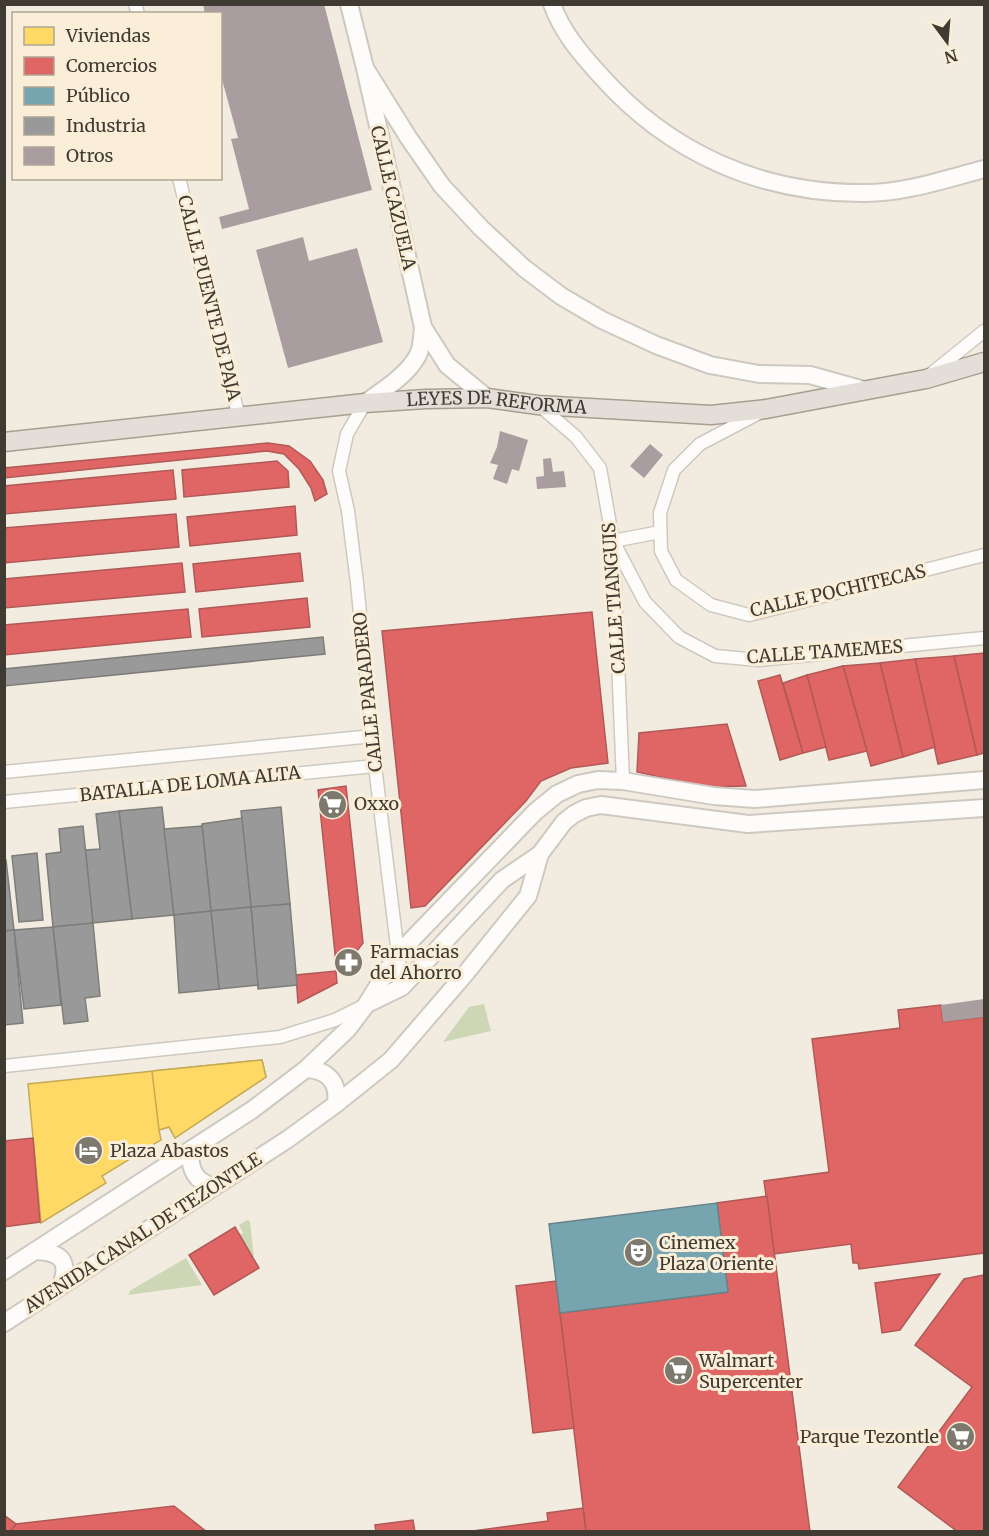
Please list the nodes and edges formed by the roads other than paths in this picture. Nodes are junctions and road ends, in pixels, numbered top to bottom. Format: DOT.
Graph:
graph roads {
  1 [pos="349,4"];
  2 [pos="552,4"];
  3 [pos="365,68"];
  4 [pos="984,169"];
  5 [pos="180,180"];
  6 [pos="423,327"];
  7 [pos="984,332"];
  8 [pos="984,363"];
  9 [pos="926,379"];
  10 [pos="864,390"];
  11 [pos="487,398"];
  12 [pos="365,403"];
  13 [pos="538,405"];
  14 [pos="766,409"];
  15 [pos="239,417"];
  16 [pos="4,442"];
  17 [pos="660,532"];
  18 [pos="613,541"];
  19 [pos="984,555"];
  20 [pos="984,638"];
  21 [pos="373,736"];
  22 [pos="375,766"];
  23 [pos="4,772"];
  24 [pos="984,780"];
  25 [pos="623,781"];
  26 [pos="4,802"];
  27 [pos="984,808"];
  28 [pos="540,854"];
  29 [pos="397,955"];
  30 [pos="402,987"];
  31 [pos="366,1005"];
  32 [pos="4,1066"];
  33 [pos="306,1069"];
  34 [pos="336,1104"];
  35 [pos="189,1150"];
  36 [pos="214,1187"];
  37 [pos="36,1251"];
  38 [pos="4,1271"];
  39 [pos="61,1286"];
  40 [pos="4,1323"];
  1 -- 3 [label="main road, CALLE CAZUELA"];
  2 -- 4 [label="main road"];
  3 -- 6 [label="main road, CALLE CAZUELA"];
  3 -- 10 [label="main road, CALLE CAZUELA"];
  5 -- 15 [label="street, CALLE PUENTE DE PAJA"];
  6 -- 11 [label="main road, CALLE CAZUELA"];
  6 -- 12 [label="main road, CALLE CAZUELA"];
  7 -- 9 [label="street"];
  8 -- 9 [label="main road, LEYES DE REFORMA"];
  9 -- 10 [label="main road, LEYES DE REFORMA"];
  10 -- 14 [label="main road, LEYES DE REFORMA"];
  11 -- 12 [label="main road, LEYES DE REFORMA"];
  11 -- 13 [label="main road, LEYES DE REFORMA"];
  12 -- 15 [label="main road, LEYES DE REFORMA"];
  12 -- 21 [label="street, CALLE PARADERO"];
  13 -- 14 [label="main road, LEYES DE REFORMA"];
  13 -- 18 [label="street, CALLE TIANGUIS"];
  14 -- 17 [label="street, CALLE POCHITECAS"];
  15 -- 16 [label="main road, LEYES DE REFORMA"];
  17 -- 18 [label="street"];
  17 -- 19 [label="street, CALLE POCHITECAS"];
  18 -- 20 [label="street, CALLE TAMEMES"];
  18 -- 25 [label="street, CALLE TIANGUIS"];
  21 -- 22 [label="street, CALLE PARADERO"];
  21 -- 23 [label="street, BATALLA DE LOMA ALTA"];
  22 -- 26 [label="street, BATALLA DE LOMA ALTA"];
  22 -- 29 [label="street, CALLE PARADERO"];
  24 -- 25 [label="main road, AVENIDA CANAL DE TEZONTLE"];
  25 -- 29 [label="main road, AVENIDA CANAL DE TEZONTLE"];
  27 -- 28 [label="main road, AVENIDA CANAL DE TEZONTLE"];
  28 -- 30 [label="main road, AVENIDA CANAL DE TEZONTLE"];
  28 -- 34 [label="main road, AVENIDA CANAL DE TEZONTLE"];
  29 -- 30 [label="street, CALLE PARADERO"];
  29 -- 31 [label="main road, AVENIDA CANAL DE TEZONTLE"];
  30 -- 31 [label="main road, AVENIDA CANAL DE TEZONTLE"];
  31 -- 32 [label="street"];
  31 -- 33 [label="main road, AVENIDA CANAL DE TEZONTLE"];
  33 -- 34 [label="main road"];
  33 -- 35 [label="main road, AVENIDA CANAL DE TEZONTLE"];
  34 -- 36 [label="main road, AVENIDA CANAL DE TEZONTLE"];
  35 -- 36 [label="main road"];
  35 -- 37 [label="main road, AVENIDA CANAL DE TEZONTLE"];
  36 -- 39 [label="main road, AVENIDA CANAL DE TEZONTLE"];
  37 -- 38 [label="main road, AVENIDA CANAL DE TEZONTLE"];
  37 -- 39 [label="main road"];
  39 -- 40 [label="main road, AVENIDA CANAL DE TEZONTLE"];
}
